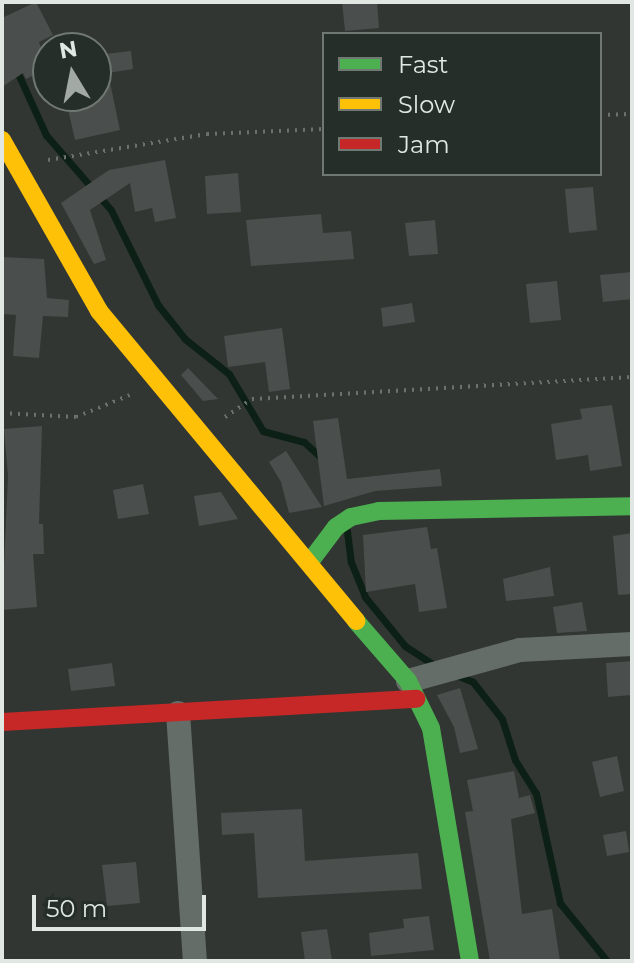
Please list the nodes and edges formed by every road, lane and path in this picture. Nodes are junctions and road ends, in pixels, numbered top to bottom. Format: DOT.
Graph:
graph roads {
  1 [pos="632,114"];
  2 [pos="602,115"];
  3 [pos="322,129"];
  4 [pos="2,140"];
  5 [pos="50,159"];
  6 [pos="632,377"];
  7 [pos="158,383"];
  8 [pos="2,413"];
  9 [pos="227,414"];
  10 [pos="632,506"];
  11 [pos="309,563"];
  12 [pos="632,644"];
  13 [pos="426,679"];
  14 [pos="178,713"];
  15 [pos="2,722"];
  16 [pos="195,961"];
  17 [pos="470,961"];
  1 -- 2 [label="path"];
  3 -- 5 [label="path"];
  4 -- 7 [label="street"];
  6 -- 9 [label="path"];
  7 -- 8 [label="path"];
  7 -- 11 [label="street"];
  10 -- 11 [label="street"];
  11 -- 13 [label="street"];
  12 -- 13 [label="street"];
  13 -- 14 [label="street"];
  13 -- 17 [label="street"];
  14 -- 15 [label="street"];
  14 -- 16 [label="street"];
}
